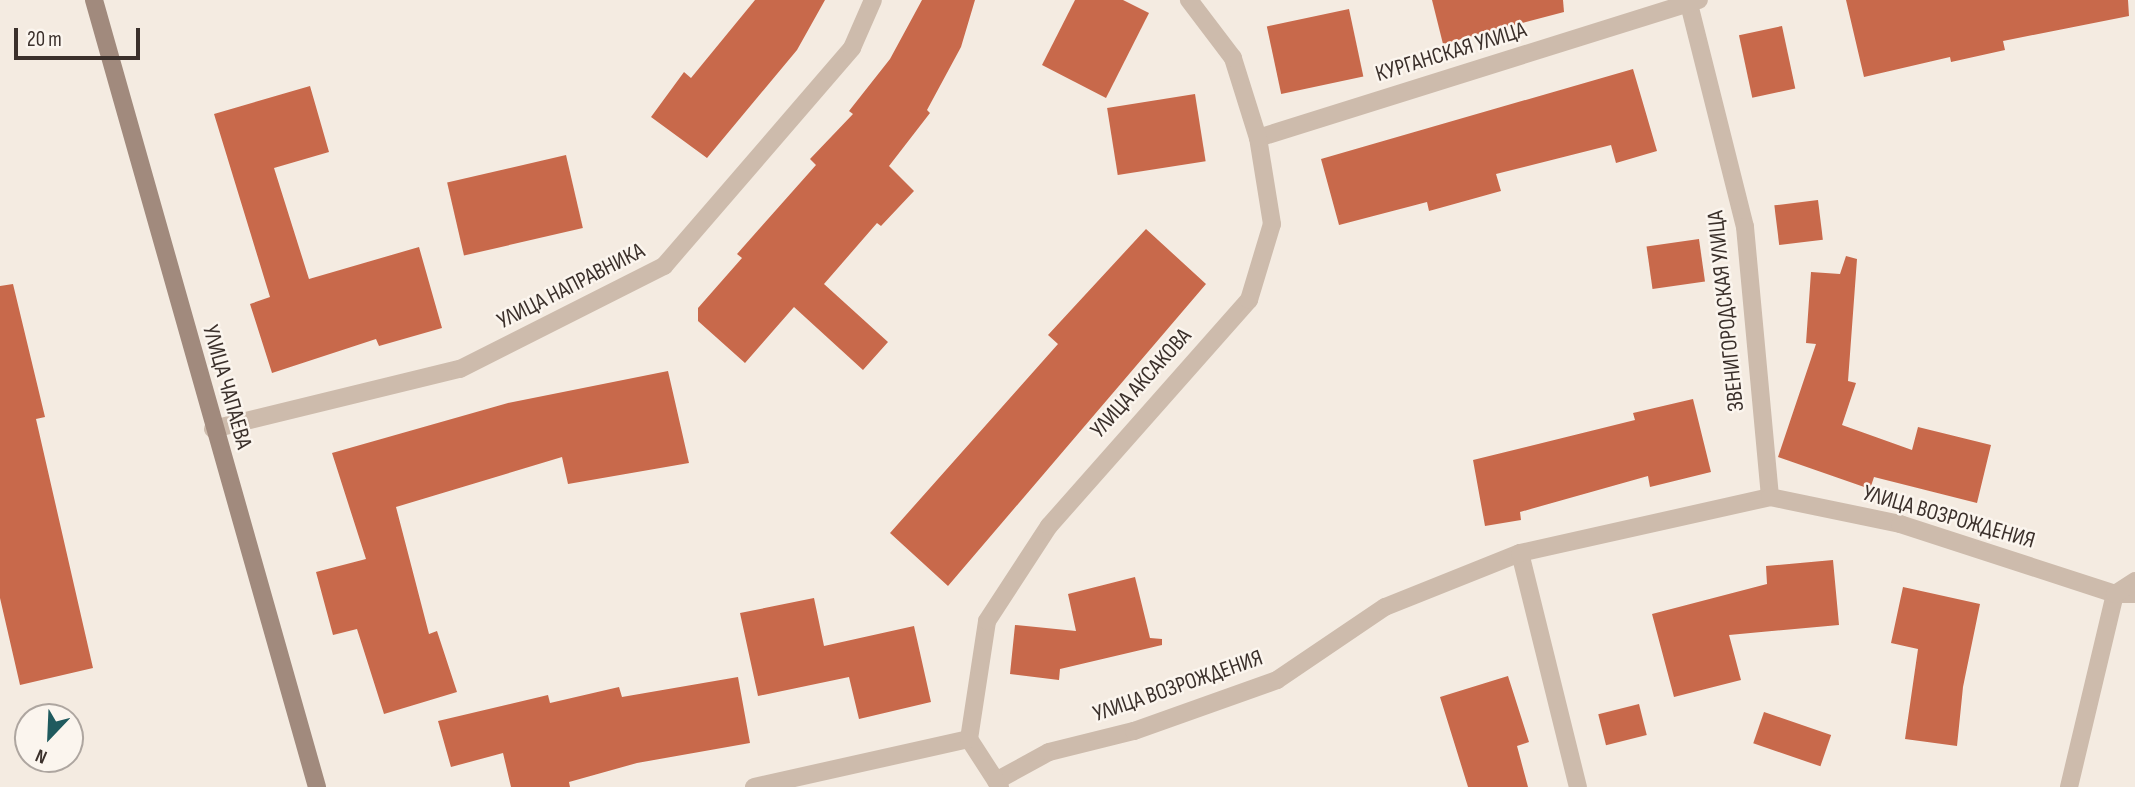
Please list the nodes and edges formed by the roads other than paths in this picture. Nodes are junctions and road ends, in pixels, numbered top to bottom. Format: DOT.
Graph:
graph roads {
  1 [pos="94,0"];
  2 [pos="873,0"];
  3 [pos="1189,0"];
  4 [pos="1692,1"];
  5 [pos="1258,138"];
  6 [pos="213,429"];
  7 [pos="1770,497"];
  8 [pos="1520,553"];
  9 [pos="2135,581"];
  10 [pos="2115,594"];
  11 [pos="2135,594"];
  12 [pos="969,739"];
  13 [pos="998,784"];
  14 [pos="317,787"];
  15 [pos="754,787"];
  16 [pos="1578,787"];
  17 [pos="2068,787"];
  1 -- 6 [label="street, УЛИЦА ЧАПАЕВА"];
  2 -- 6 [label="street, УЛИЦА НАПРАВНИКА"];
  3 -- 5 [label="street, УЛИЦА АКСАКОВА"];
  4 -- 5 [label="street, КУРГАНСКАЯ УЛИЦА"];
  4 -- 7 [label="street, ЗВЕНИГОРОДСКАЯ УЛИЦА"];
  5 -- 12 [label="street, УЛИЦА АКСАКОВА"];
  6 -- 14 [label="street, УЛИЦА ЧАПАЕВА"];
  7 -- 8 [label="street, УЛИЦА ВОЗРОЖДЕНИЯ"];
  7 -- 10 [label="street, УЛИЦА ВОЗРОЖДЕНИЯ"];
  8 -- 13 [label="street, УЛИЦА ВОЗРОЖДЕНИЯ"];
  8 -- 16 [label="street"];
  9 -- 10 [label="street"];
  10 -- 11 [label="street, УЛИЦА ВОЗРОЖДЕНИЯ"];
  10 -- 17 [label="street"];
  12 -- 13 [label="street"];
  12 -- 15 [label="street"];
}
